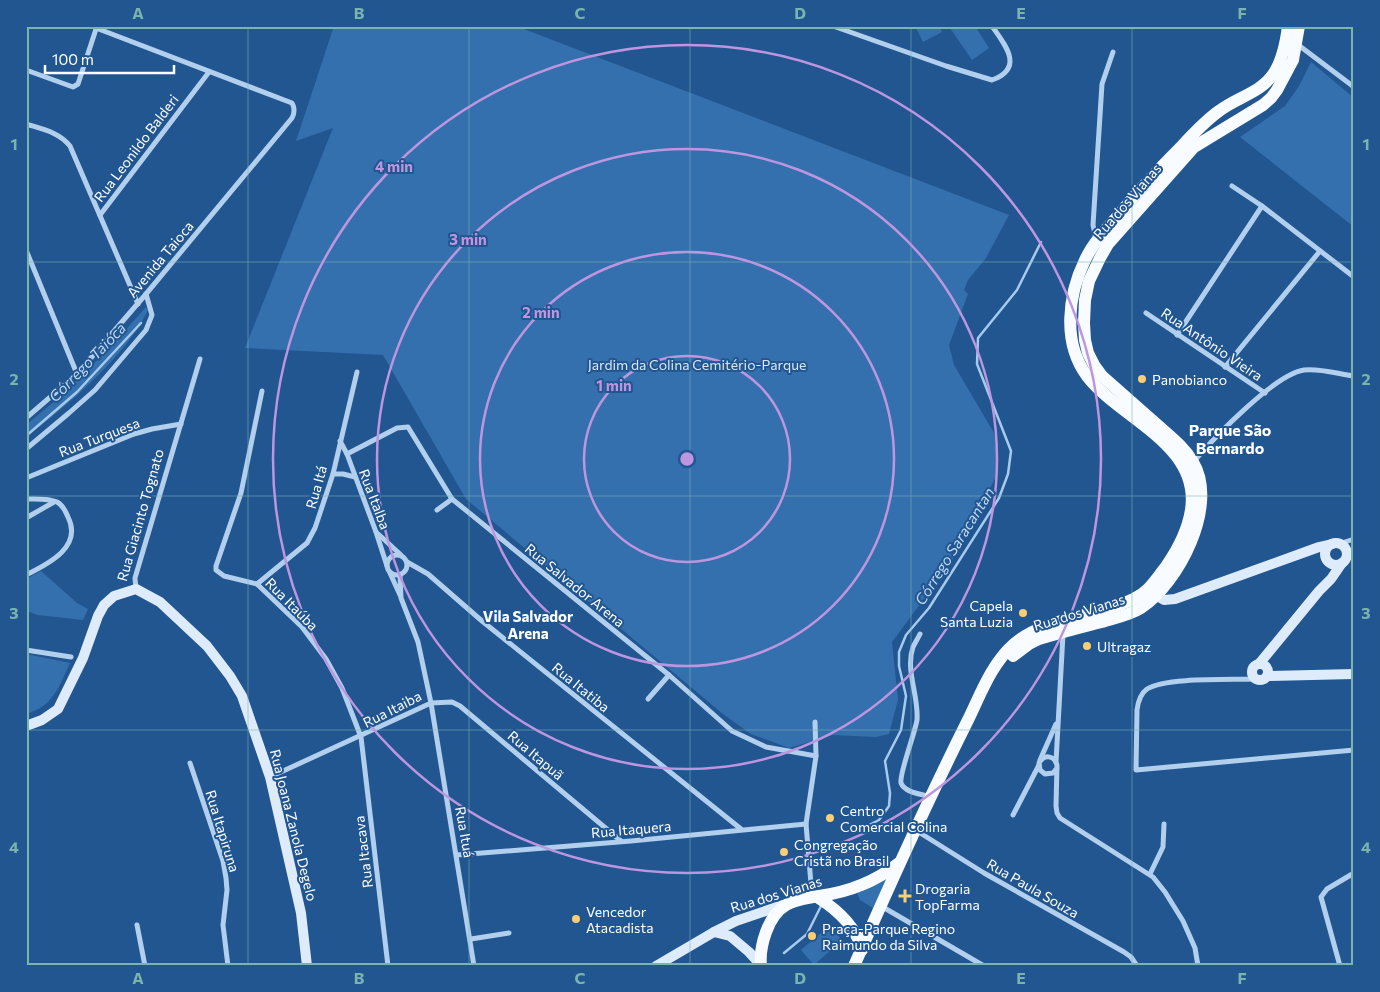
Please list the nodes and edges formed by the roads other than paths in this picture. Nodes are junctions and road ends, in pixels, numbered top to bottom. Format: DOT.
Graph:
graph roads {
  1 [pos="833,26"];
  2 [pos="992,26"];
  3 [pos="1288,26"];
  4 [pos="1299,26"];
  5 [pos="96,27"];
  6 [pos="1297,44"];
  7 [pos="1113,52"];
  8 [pos="26,70"];
  9 [pos="209,72"];
  10 [pos="1354,87"];
  11 [pos="26,124"];
  12 [pos="1232,186"];
  13 [pos="1262,206"];
  14 [pos="100,215"];
  15 [pos="1096,242"];
  16 [pos="26,250"];
  17 [pos="1320,251"];
  18 [pos="1354,277"];
  19 [pos="146,294"];
  20 [pos="138,304"];
  21 [pos="1146,314"];
  22 [pos="1177,335"];
  23 [pos="200,359"];
  24 [pos="1225,367"];
  25 [pos="357,372"];
  26 [pos="77,374"];
  27 [pos="1354,376"];
  28 [pos="262,391"];
  29 [pos="1265,393"];
  30 [pos="26,418"];
  31 [pos="181,424"];
  32 [pos="339,440"];
  33 [pos="26,449"];
  34 [pos="347,454"];
  35 [pos="1189,465"];
  36 [pos="332,474"];
  37 [pos="355,477"];
  38 [pos="26,478"];
  39 [pos="26,498"];
  40 [pos="452,499"];
  41 [pos="56,501"];
  42 [pos="437,510"];
  43 [pos="26,518"];
  44 [pos="376,532"];
  45 [pos="1354,539"];
  46 [pos="1335,544"];
  47 [pos="401,555"];
  48 [pos="1299,555"];
  49 [pos="1347,557"];
  50 [pos="1326,559"];
  51 [pos="407,562"];
  52 [pos="387,566"];
  53 [pos="390,572"];
  54 [pos="26,575"];
  55 [pos="400,575"];
  56 [pos="257,584"];
  57 [pos="136,589"];
  58 [pos="1319,591"];
  59 [pos="1152,594"];
  60 [pos="401,598"];
  61 [pos="1063,626"];
  62 [pos="920,634"];
  63 [pos="26,650"];
  64 [pos="71,657"];
  65 [pos="1258,664"];
  66 [pos="1352,673"];
  67 [pos="668,675"];
  68 [pos="1267,676"];
  69 [pos="1256,678"];
  70 [pos="648,699"];
  71 [pos="431,703"];
  72 [pos="815,722"];
  73 [pos="1057,722"];
  74 [pos="26,726"];
  75 [pos="361,736"];
  76 [pos="1354,750"];
  77 [pos="816,756"];
  78 [pos="190,763"];
  79 [pos="1039,763"];
  80 [pos="1056,765"];
  81 [pos="270,777"];
  82 [pos="932,797"];
  83 [pos="1013,815"];
  84 [pos="806,824"];
  85 [pos="1164,824"];
  86 [pos="741,829"];
  87 [pos="916,830"];
  88 [pos="621,841"];
  89 [pos="457,855"];
  90 [pos="901,862"];
  91 [pos="1354,873"];
  92 [pos="1150,874"];
  93 [pos="815,896"];
  94 [pos="786,904"];
  95 [pos="881,906"];
  96 [pos="138,925"];
  97 [pos="714,932"];
  98 [pos="509,933"];
  99 [pos="471,939"];
  100 [pos="862,950"];
  101 [pos="760,965"];
  102 [pos="1340,965"];
  103 [pos="145,966"];
  104 [pos="228,966"];
  105 [pos="307,966"];
  106 [pos="388,966"];
  107 [pos="474,966"];
  108 [pos="656,966"];
  109 [pos="854,966"];
  110 [pos="984,966"];
  111 [pos="1137,966"];
  112 [pos="1198,966"];
  1 -- 2 [label="street"];
  3 -- 15 [label="main road, Rua dos Vianas"];
  4 -- 6 [label="main road, Rua dos Vianas"];
  5 -- 8 [label="street"];
  5 -- 9 [label="street"];
  6 -- 10 [label="street"];
  6 -- 35 [label="main road, Rua dos Vianas"];
  7 -- 15 [label="street"];
  9 -- 14 [label="street, Rua Leonildo Balderi"];
  9 -- 19 [label="street, Avenida Taioca"];
  11 -- 14 [label="street"];
  12 -- 13 [label="street"];
  13 -- 17 [label="street"];
  13 -- 22 [label="street"];
  14 -- 20 [label="street"];
  15 -- 35 [label="main road, Rua dos Vianas"];
  16 -- 26 [label="street"];
  17 -- 18 [label="street"];
  17 -- 24 [label="street"];
  19 -- 20 [label="street, Avenida Taioca"];
  19 -- 33 [label="street"];
  20 -- 26 [label="street, Avenida Taioca"];
  21 -- 22 [label="street, Rua Antônio Vieira"];
  22 -- 24 [label="street, Rua Antônio Vieira"];
  23 -- 31 [label="street, Rua Giacinto Tognato"];
  24 -- 29 [label="street, Rua Antônio Vieira"];
  25 -- 32 [label="street, Rua Itá"];
  26 -- 30 [label="street, Avenida Taioca"];
  27 -- 29 [label="street"];
  28 -- 56 [label="street, Rua Itaúba"];
  29 -- 35 [label="street"];
  31 -- 38 [label="street, Rua Turquesa"];
  31 -- 57 [label="street, Rua Giacinto Tognato"];
  32 -- 34 [label="street, Rua Italba"];
  32 -- 36 [label="street, Rua Itá"];
  34 -- 37 [label="street, Rua Italba"];
  34 -- 40 [label="street, Rua Salvador Arena"];
  35 -- 59 [label="main road, Rua dos Vianas"];
  36 -- 37 [label="street"];
  36 -- 56 [label="street, Rua Itá"];
  37 -- 44 [label="street, Rua Italba"];
  39 -- 41 [label="street"];
  40 -- 42 [label="street"];
  40 -- 67 [label="street, Rua Salvador Arena"];
  41 -- 43 [label="street"];
  41 -- 54 [label="street"];
  44 -- 47 [label="street"];
  44 -- 52 [label="street, Rua Italba"];
  45 -- 46 [label="street"];
  46 -- 48 [label="street"];
  46 -- 49 [label="street"];
  46 -- 50 [label="street"];
  47 -- 51 [label="street"];
  47 -- 52 [label="street"];
  48 -- 50 [label="street"];
  48 -- 59 [label="street"];
  49 -- 50 [label="street"];
  49 -- 58 [label="street"];
  50 -- 58 [label="street"];
  51 -- 55 [label="street"];
  51 -- 86 [label="street, Rua Itatiba"];
  52 -- 53 [label="street"];
  53 -- 55 [label="street"];
  53 -- 60 [label="street"];
  55 -- 60 [label="street, Rua Itaiba"];
  56 -- 75 [label="street, Rua Itaúba"];
  57 -- 74 [label="street, Rua Giacinto Tognato"];
  57 -- 81 [label="street, Rua Joana Zanola Degelo"];
  58 -- 65 [label="street"];
  59 -- 61 [label="main road, Rua dos Vianas"];
  60 -- 71 [label="street, Rua Itaiba"];
  61 -- 73 [label="street"];
  61 -- 82 [label="main road, Rua dos Vianas"];
  62 -- 82 [label="street"];
  63 -- 64 [label="street"];
  65 -- 68 [label="street"];
  65 -- 69 [label="street"];
  66 -- 68 [label="street"];
  67 -- 70 [label="street"];
  67 -- 77 [label="street, Rua Salvador Arena"];
  68 -- 69 [label="street"];
  69 -- 76 [label="street"];
  71 -- 75 [label="street, Rua Itaiba"];
  71 -- 88 [label="street, Rua Itapuã"];
  71 -- 89 [label="street, Rua Ituá"];
  72 -- 77 [label="street"];
  73 -- 79 [label="street"];
  73 -- 80 [label="street"];
  75 -- 81 [label="street, Rua Itaiba"];
  75 -- 106 [label="street, Rua Itacava"];
  77 -- 84 [label="street"];
  78 -- 104 [label="street, Rua Itapiruna"];
  79 -- 80 [label="street"];
  79 -- 80 [label="street"];
  79 -- 83 [label="street"];
  80 -- 92 [label="street"];
  81 -- 105 [label="street, Rua Joana Zanola Degelo"];
  82 -- 87 [label="main road, Rua dos Vianas"];
  84 -- 86 [label="street, Rua Itaquera"];
  84 -- 93 [label="street"];
  85 -- 92 [label="street"];
  86 -- 88 [label="street, Rua Itaquera"];
  87 -- 90 [label="main road, Rua dos Vianas"];
  87 -- 111 [label="street, Rua Paula Souza"];
  88 -- 89 [label="street, Rua Itaquera"];
  89 -- 99 [label="street, Rua Ituá"];
  90 -- 93 [label="main road, Rua dos Vianas"];
  90 -- 95 [label="main road"];
  91 -- 102 [label="street"];
  92 -- 112 [label="street"];
  93 -- 94 [label="main road, Rua dos Vianas"];
  93 -- 100 [label="main road"];
  94 -- 97 [label="street, Rua dos Vianas"];
  94 -- 101 [label="main road"];
  95 -- 100 [label="main road"];
  95 -- 110 [label="street"];
  96 -- 103 [label="street"];
  97 -- 101 [label="street, Rua dos Vianas"];
  97 -- 108 [label="street, Rua dos Vianas"];
  98 -- 99 [label="street"];
  99 -- 107 [label="street, Rua Ituá"];
  100 -- 109 [label="main road"];
}
